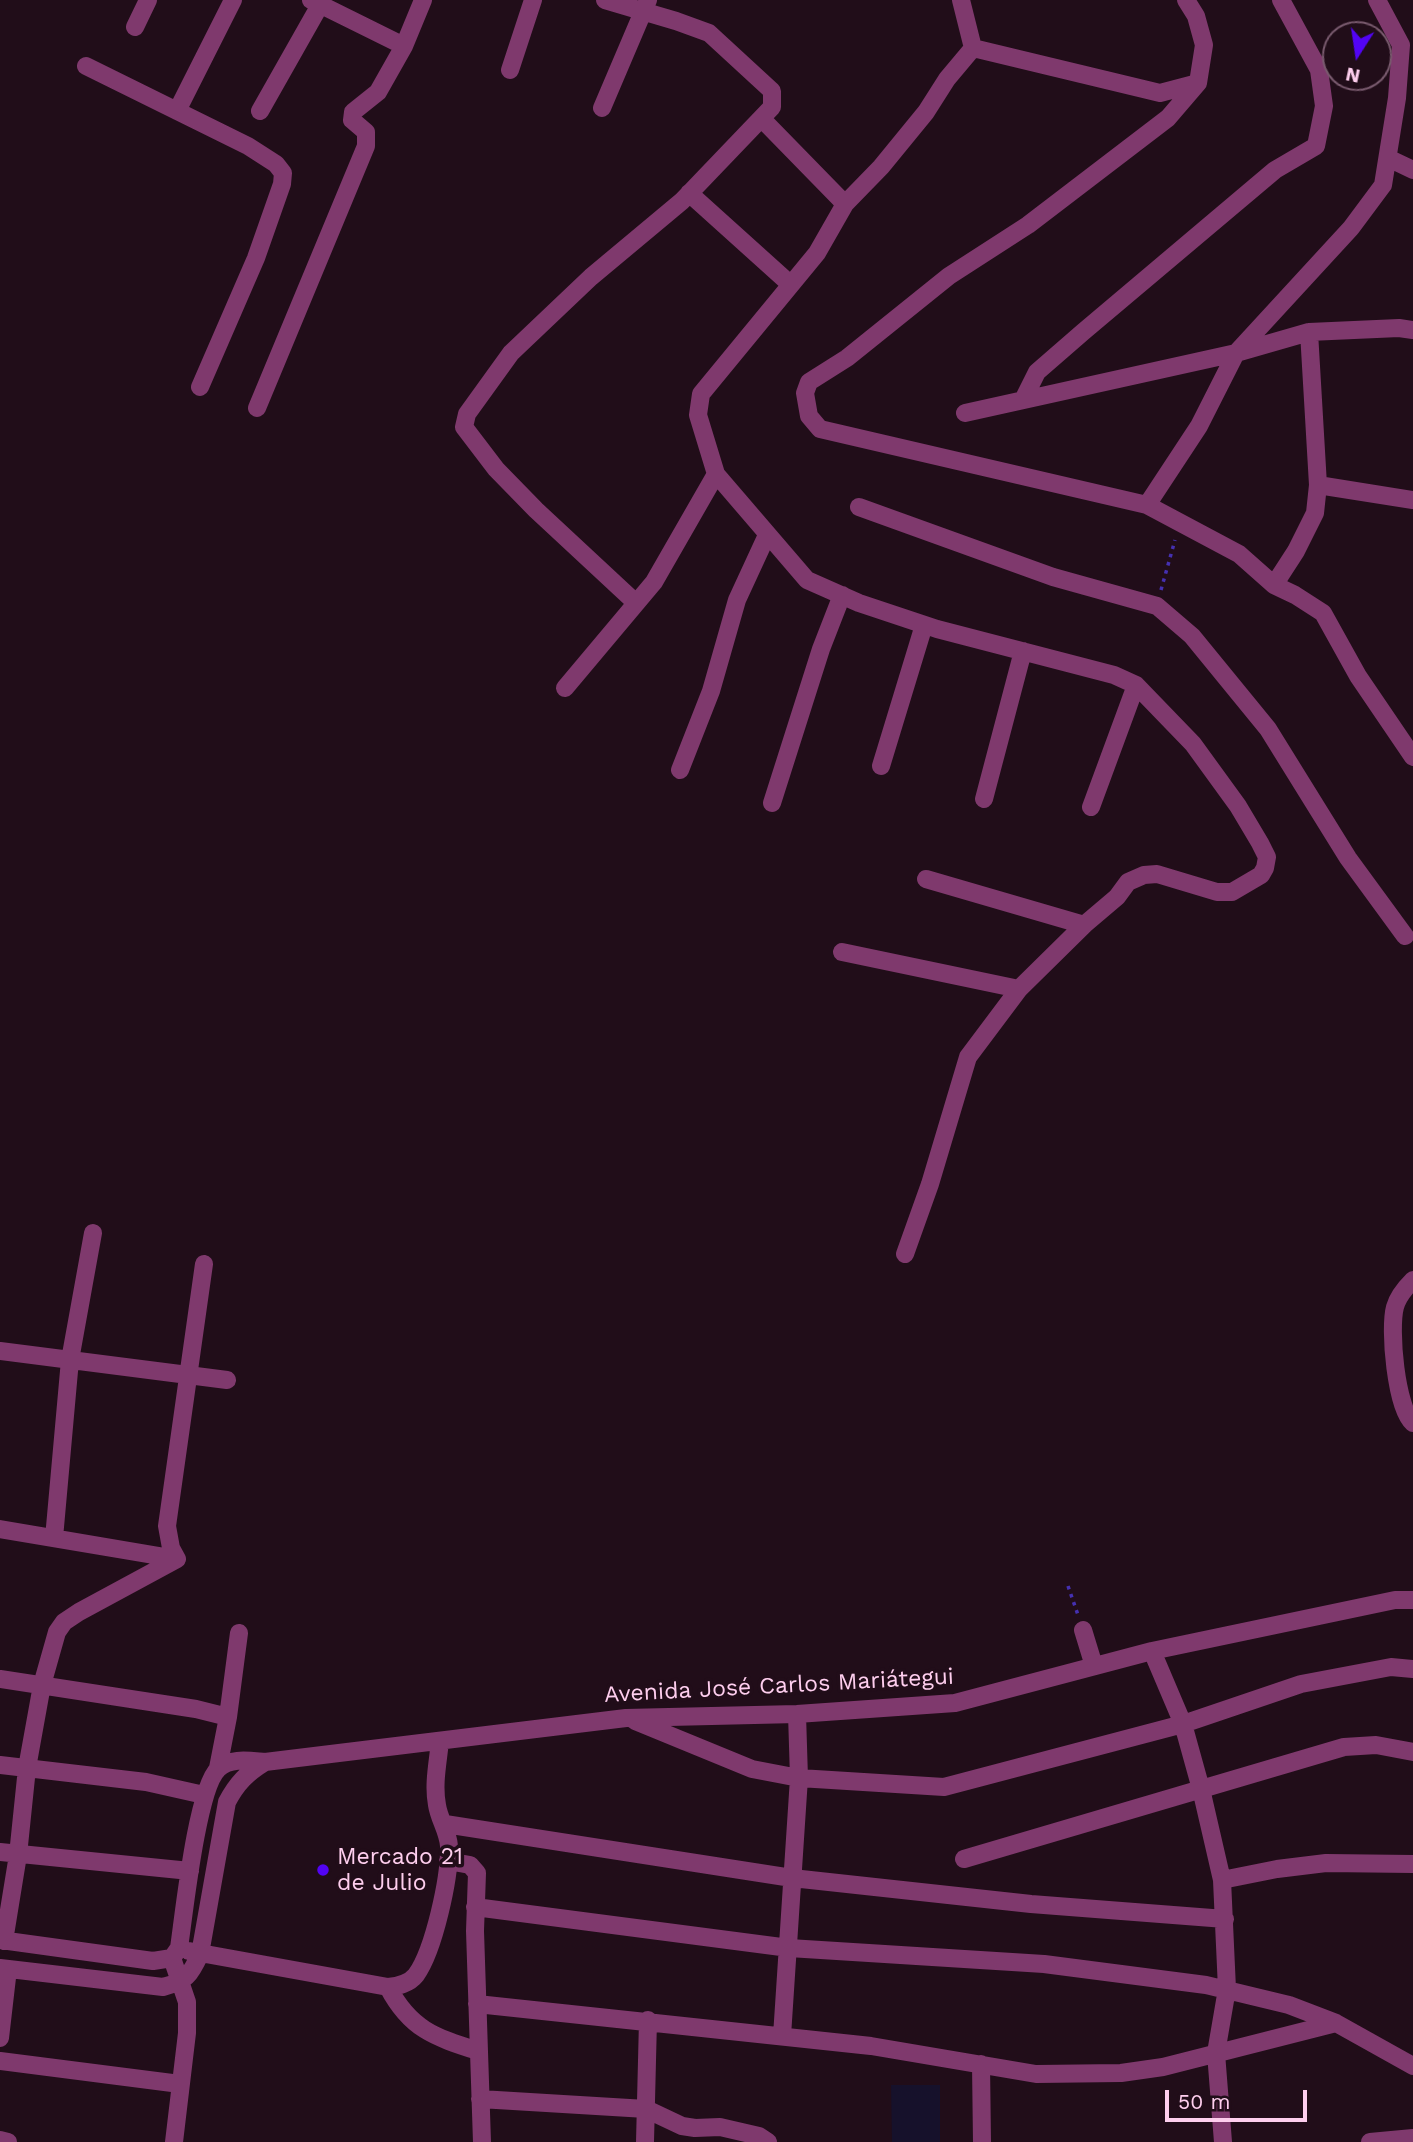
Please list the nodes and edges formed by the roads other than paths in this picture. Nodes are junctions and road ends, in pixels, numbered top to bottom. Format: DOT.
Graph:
graph roads {
  1 [pos="148,0"];
  2 [pos="233,0"];
  3 [pos="423,0"];
  4 [pos="533,0"];
  5 [pos="605,0"];
  6 [pos="961,0"];
  7 [pos="1186,0"];
  8 [pos="1281,0"];
  9 [pos="1377,0"];
  10 [pos="315,3"];
  11 [pos="645,5"];
  12 [pos="135,27"];
  13 [pos="1407,42"];
  14 [pos="404,46"];
  15 [pos="973,48"];
  16 [pos="86,66"];
  17 [pos="510,70"];
  18 [pos="1198,83"];
  19 [pos="602,108"];
  20 [pos="177,111"];
  21 [pos="260,111"];
  22 [pos="762,119"];
  23 [pos="1388,158"];
  24 [pos="1413,170"];
  25 [pos="689,192"];
  26 [pos="845,204"];
  27 [pos="790,284"];
  28 [pos="1413,330"];
  29 [pos="1309,332"];
  30 [pos="1236,353"];
  31 [pos="200,387"];
  32 [pos="1023,400"];
  33 [pos="257,408"];
  34 [pos="964,413"];
  35 [pos="716,474"];
  36 [pos="1318,485"];
  37 [pos="1413,500"];
  38 [pos="1147,505"];
  39 [pos="859,507"];
  40 [pos="767,535"];
  41 [pos="1274,585"];
  42 [pos="842,595"];
  43 [pos="636,603"];
  44 [pos="924,625"];
  45 [pos="1023,651"];
  46 [pos="1136,685"];
  47 [pos="565,688"];
  48 [pos="1413,757"];
  49 [pos="881,766"];
  50 [pos="680,770"];
  51 [pos="984,799"];
  52 [pos="772,803"];
  53 [pos="1091,807"];
  54 [pos="926,879"];
  55 [pos="1084,925"];
  56 [pos="1405,936"];
  57 [pos="842,952"];
  58 [pos="1019,989"];
  59 [pos="93,1233"];
  60 [pos="905,1254"];
  61 [pos="204,1264"];
  62 [pos="1413,1280"];
  63 [pos="0,1351"];
  64 [pos="70,1360"];
  65 [pos="188,1373"];
  66 [pos="227,1380"];
  67 [pos="1413,1423"];
  68 [pos="0,1529"];
  69 [pos="54,1538"];
  70 [pos="177,1559"];
  71 [pos="1413,1587"];
  72 [pos="1404,1600"];
  73 [pos="1083,1630"];
  74 [pos="239,1633"];
  75 [pos="1152,1651"];
  76 [pos="1094,1666"];
  77 [pos="1413,1668"];
  78 [pos="0,1679"];
  79 [pos="42,1685"];
  80 [pos="797,1714"];
  81 [pos="229,1717"];
  82 [pos="626,1718"];
  83 [pos="1183,1724"];
  84 [pos="440,1741"];
  85 [pos="1413,1752"];
  86 [pos="265,1762"];
  87 [pos="0,1765"];
  88 [pos="27,1768"];
  89 [pos="218,1768"];
  90 [pos="799,1778"];
  91 [pos="1201,1789"];
  92 [pos="204,1795"];
  93 [pos="445,1824"];
  94 [pos="9,1853"];
  95 [pos="964,1859"];
  96 [pos="448,1861"];
  97 [pos="1413,1864"];
  98 [pos="190,1871"];
  99 [pos="792,1878"];
  100 [pos="1222,1880"];
  101 [pos="475,1906"];
  102 [pos="1225,1919"];
  103 [pos="2,1941"];
  104 [pos="789,1948"];
  105 [pos="175,1953"];
  106 [pos="200,1954"];
  107 [pos="4,1969"];
  108 [pos="181,1982"];
  109 [pos="387,1987"];
  110 [pos="1227,1989"];
  111 [pos="477,2004"];
  112 [pos="648,2021"];
  113 [pos="1336,2023"];
  114 [pos="782,2036"];
  115 [pos="0,2038"];
  116 [pos="478,2051"];
  117 [pos="1216,2053"];
  118 [pos="0,2061"];
  119 [pos="981,2064"];
  120 [pos="1413,2066"];
  121 [pos="180,2084"];
  122 [pos="480,2099"];
  123 [pos="646,2109"];
  124 [pos="1413,2138"];
  125 [pos="0,2140"];
  126 [pos="8,2142"];
  127 [pos="174,2142"];
  128 [pos="482,2142"];
  129 [pos="645,2142"];
  130 [pos="768,2142"];
  131 [pos="982,2142"];
  132 [pos="1223,2142"];
  133 [pos="1370,2142"];
  1 -- 12 [label="street"];
  2 -- 20 [label="street"];
  3 -- 14 [label="street"];
  4 -- 17 [label="street"];
  5 -- 11 [label="street"];
  6 -- 15 [label="street"];
  7 -- 18 [label="street"];
  8 -- 32 [label="street"];
  9 -- 13 [label="street"];
  10 -- 14 [label="street"];
  10 -- 21 [label="street"];
  11 -- 19 [label="street"];
  11 -- 22 [label="street"];
  13 -- 23 [label="street"];
  14 -- 33 [label="street"];
  15 -- 18 [label="street"];
  15 -- 26 [label="street"];
  16 -- 20 [label="street"];
  18 -- 38 [label="street"];
  20 -- 31 [label="street"];
  22 -- 25 [label="street"];
  22 -- 26 [label="street"];
  23 -- 24 [label="street"];
  23 -- 30 [label="street"];
  25 -- 27 [label="street"];
  25 -- 43 [label="street"];
  26 -- 27 [label="street"];
  27 -- 35 [label="street"];
  28 -- 29 [label="street"];
  29 -- 30 [label="street"];
  29 -- 36 [label="street"];
  30 -- 32 [label="street"];
  30 -- 38 [label="street"];
  32 -- 34 [label="street"];
  35 -- 40 [label="street"];
  35 -- 43 [label="street"];
  36 -- 37 [label="street"];
  36 -- 41 [label="street"];
  38 -- 41 [label="street"];
  39 -- 56 [label="street"];
  40 -- 42 [label="street"];
  40 -- 50 [label="street"];
  41 -- 48 [label="street"];
  42 -- 44 [label="street"];
  42 -- 52 [label="street"];
  43 -- 47 [label="street"];
  44 -- 45 [label="street"];
  44 -- 49 [label="street"];
  45 -- 46 [label="street"];
  45 -- 51 [label="street"];
  46 -- 53 [label="street"];
  46 -- 55 [label="street"];
  54 -- 55 [label="street"];
  55 -- 58 [label="street"];
  57 -- 58 [label="street"];
  58 -- 60 [label="street"];
  59 -- 64 [label="street"];
  61 -- 65 [label="street"];
  62 -- 67 [label="street"];
  63 -- 64 [label="street"];
  64 -- 65 [label="street"];
  64 -- 69 [label="street"];
  65 -- 66 [label="street"];
  65 -- 70 [label="street"];
  68 -- 69 [label="street"];
  69 -- 70 [label="street"];
  70 -- 79 [label="street"];
  71 -- 72 [label="street"];
  72 -- 75 [label="street, Avenida José Carlos Mariátegui"];
  73 -- 76 [label="street"];
  74 -- 81 [label="street"];
  75 -- 76 [label="street, Avenida José Carlos Mariátegui"];
  75 -- 83 [label="street"];
  76 -- 80 [label="street, Avenida José Carlos Mariátegui"];
  77 -- 83 [label="street"];
  78 -- 79 [label="street"];
  79 -- 81 [label="street"];
  79 -- 88 [label="street"];
  80 -- 82 [label="street, Avenida José Carlos Mariátegui"];
  80 -- 90 [label="street"];
  81 -- 89 [label="street"];
  82 -- 84 [label="street, Avenida José Carlos Mariátegui"];
  82 -- 90 [label="street"];
  83 -- 90 [label="street"];
  83 -- 91 [label="street"];
  84 -- 86 [label="street, Avenida José Carlos Mariátegui"];
  84 -- 93 [label="street"];
  85 -- 91 [label="street"];
  86 -- 89 [label="street, Avenida José Carlos Mariátegui"];
  86 -- 106 [label="street"];
  87 -- 88 [label="street"];
  88 -- 92 [label="street"];
  88 -- 94 [label="street"];
  89 -- 92 [label="street"];
  90 -- 99 [label="street"];
  91 -- 95 [label="street"];
  91 -- 100 [label="street"];
  92 -- 98 [label="street"];
  93 -- 96 [label="street"];
  93 -- 99 [label="street"];
  94 -- 98 [label="street"];
  94 -- 103 [label="street"];
  96 -- 101 [label="street"];
  96 -- 109 [label="street"];
  97 -- 100 [label="street"];
  98 -- 105 [label="street"];
  99 -- 102 [label="street"];
  99 -- 104 [label="street"];
  100 -- 102 [label="street"];
  101 -- 104 [label="street"];
  101 -- 111 [label="street"];
  102 -- 110 [label="street"];
  103 -- 105 [label="street"];
  104 -- 110 [label="street"];
  104 -- 114 [label="street"];
  105 -- 106 [label="street"];
  105 -- 108 [label="street"];
  106 -- 108 [label="street"];
  106 -- 109 [label="street"];
  107 -- 108 [label="street"];
  107 -- 115 [label="street"];
  108 -- 121 [label="street"];
  109 -- 116 [label="street"];
  110 -- 113 [label="street"];
  110 -- 117 [label="street"];
  111 -- 112 [label="street"];
  111 -- 116 [label="street"];
  112 -- 114 [label="street"];
  112 -- 123 [label="street"];
  113 -- 117 [label="street"];
  113 -- 120 [label="street"];
  114 -- 119 [label="street"];
  116 -- 122 [label="street"];
  117 -- 119 [label="street"];
  117 -- 132 [label="street"];
  118 -- 121 [label="street"];
  119 -- 131 [label="street"];
  121 -- 127 [label="street"];
  122 -- 123 [label="street"];
  122 -- 128 [label="street"];
  123 -- 129 [label="street"];
  123 -- 130 [label="street"];
  124 -- 133 [label="street"];
  125 -- 126 [label="street"];
}
